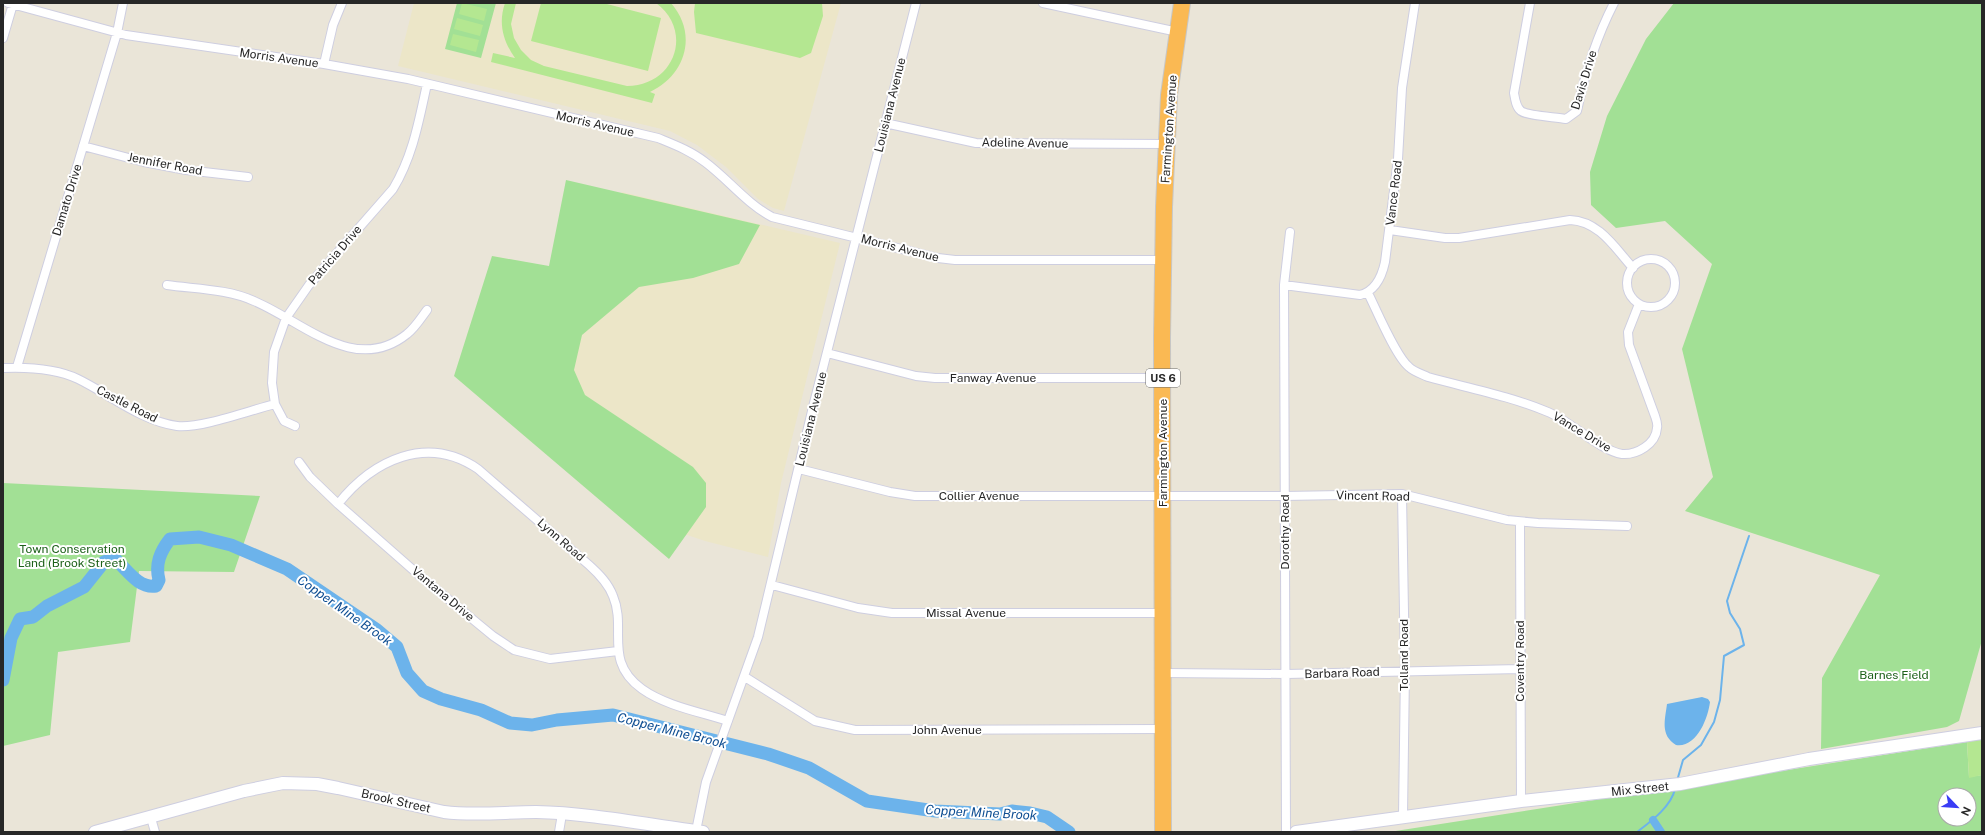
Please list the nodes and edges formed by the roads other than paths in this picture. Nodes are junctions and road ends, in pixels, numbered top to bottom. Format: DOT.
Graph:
graph roads {
  1 [pos="123,3"];
  2 [pos="342,3"];
  3 [pos="916,3"];
  4 [pos="1043,3"];
  5 [pos="1182,3"];
  6 [pos="1415,3"];
  7 [pos="1530,3"];
  8 [pos="1614,3"];
  9 [pos="10,4"];
  10 [pos="1178,32"];
  11 [pos="117,33"];
  12 [pos="3,38"];
  13 [pos="324,64"];
  14 [pos="427,84"];
  15 [pos="885,123"];
  16 [pos="1167,144"];
  17 [pos="83,146"];
  18 [pos="248,177"];
  19 [pos="1390,230"];
  20 [pos="1290,232"];
  21 [pos="856,238"];
  22 [pos="1163,260"];
  23 [pos="1633,268"];
  24 [pos="167,285"];
  25 [pos="1284,285"];
  26 [pos="1368,292"];
  27 [pos="1639,304"];
  28 [pos="427,310"];
  29 [pos="286,318"];
  30 [pos="827,353"];
  31 [pos="17,367"];
  32 [pos="3,368"];
  33 [pos="1163,378"];
  34 [pos="275,404"];
  35 [pos="295,426"];
  36 [pos="299,462"];
  37 [pos="799,469"];
  38 [pos="1402,494"];
  39 [pos="1164,496"];
  40 [pos="1284,496"];
  41 [pos="338,504"];
  42 [pos="1520,522"];
  43 [pos="1627,526"];
  44 [pos="772,585"];
  45 [pos="1164,613"];
  46 [pos="618,652"];
  47 [pos="1520,669"];
  48 [pos="1405,671"];
  49 [pos="1164,673"];
  50 [pos="1286,674"];
  51 [pos="745,677"];
  52 [pos="728,722"];
  53 [pos="1163,729"];
  54 [pos="1982,733"];
  55 [pos="1521,801"];
  56 [pos="562,814"];
  57 [pos="1403,816"];
  58 [pos="151,818"];
  59 [pos="681,830"];
  60 [pos="95,832"];
  61 [pos="155,832"];
  62 [pos="559,832"];
  63 [pos="699,832"];
  64 [pos="1162,832"];
  65 [pos="1286,832"];
  66 [pos="1296,832"];
  1 -- 11 [label="street, Damato Drive"];
  2 -- 13 [label="street"];
  3 -- 15 [label="street, Louisiana Avenue"];
  4 -- 10 [label="street"];
  5 -- 10 [label="highway, Farmington Avenue / US 6"];
  6 -- 19 [label="street, Vance Road"];
  7 -- 8 [label="street, Davis Drive"];
  9 -- 11 [label="street, Morris Avenue"];
  9 -- 12 [label="street"];
  10 -- 16 [label="highway, Farmington Avenue / US 6"];
  11 -- 13 [label="street, Morris Avenue"];
  11 -- 17 [label="street, Damato Drive"];
  13 -- 14 [label="street, Morris Avenue"];
  14 -- 21 [label="street, Morris Avenue"];
  14 -- 29 [label="street, Patricia Drive"];
  15 -- 16 [label="street, Adeline Avenue"];
  15 -- 21 [label="street, Louisiana Avenue"];
  16 -- 22 [label="highway, Farmington Avenue / US 6"];
  17 -- 18 [label="street, Jennifer Road"];
  17 -- 31 [label="street, Damato Drive"];
  19 -- 23 [label="street"];
  19 -- 26 [label="street, Vance Road"];
  20 -- 25 [label="street, Dorothy Road"];
  21 -- 22 [label="street, Morris Avenue"];
  21 -- 30 [label="street, Louisiana Avenue"];
  22 -- 33 [label="highway, Farmington Avenue / US 6"];
  23 -- 27 [label="street"];
  23 -- 27 [label="street"];
  24 -- 29 [label="street"];
  25 -- 26 [label="street"];
  25 -- 40 [label="street, Dorothy Road"];
  26 -- 27 [label="street, Vance Drive"];
  28 -- 29 [label="street"];
  29 -- 34 [label="street, Patricia Drive"];
  30 -- 33 [label="street, Fanway Avenue"];
  30 -- 37 [label="street, Louisiana Avenue"];
  31 -- 32 [label="street, Castle Road"];
  31 -- 34 [label="street, Castle Road"];
  33 -- 39 [label="highway, Farmington Avenue / US 6"];
  34 -- 35 [label="street, Patricia Drive"];
  36 -- 41 [label="street, Vantana Drive"];
  37 -- 39 [label="street, Collier Avenue"];
  37 -- 44 [label="street, Louisiana Avenue"];
  38 -- 40 [label="street, Vincent Road"];
  38 -- 42 [label="street, Vincent Road"];
  38 -- 48 [label="street, Tolland Road"];
  39 -- 40 [label="street, Vincent Road"];
  39 -- 45 [label="highway, Farmington Avenue / US 6"];
  40 -- 50 [label="street, Dorothy Road"];
  41 -- 46 [label="street, Vantana Drive"];
  41 -- 46 [label="street, Lynn Road"];
  42 -- 43 [label="street, Vincent Road"];
  42 -- 47 [label="street, Coventry Road"];
  44 -- 45 [label="street, Missal Avenue"];
  44 -- 51 [label="street, Louisiana Avenue"];
  45 -- 49 [label="highway, Farmington Avenue / US 6"];
  46 -- 52 [label="street, Lynn Road"];
  47 -- 48 [label="street, Barbara Road"];
  47 -- 55 [label="street, Coventry Road"];
  48 -- 50 [label="street, Barbara Road"];
  48 -- 57 [label="street, Tolland Road"];
  49 -- 50 [label="street, Barbara Road"];
  49 -- 53 [label="highway, Farmington Avenue / US 6"];
  50 -- 65 [label="street, Dorothy Road"];
  51 -- 52 [label="street, Louisiana Avenue"];
  51 -- 53 [label="street, John Avenue"];
  52 -- 63 [label="street, Louisiana Avenue"];
  53 -- 64 [label="highway, Farmington Avenue / US 6"];
  54 -- 55 [label="main road, Mix Street"];
  55 -- 57 [label="main road, Mix Street"];
  56 -- 58 [label="main road, Brook Street"];
  56 -- 59 [label="main road, Brook Street"];
  56 -- 62 [label="street"];
  57 -- 66 [label="main road, Mix Street"];
  58 -- 60 [label="main road, Brook Street"];
  58 -- 61 [label="street"];
  59 -- 63 [label="main road, Brook Street"];
}
